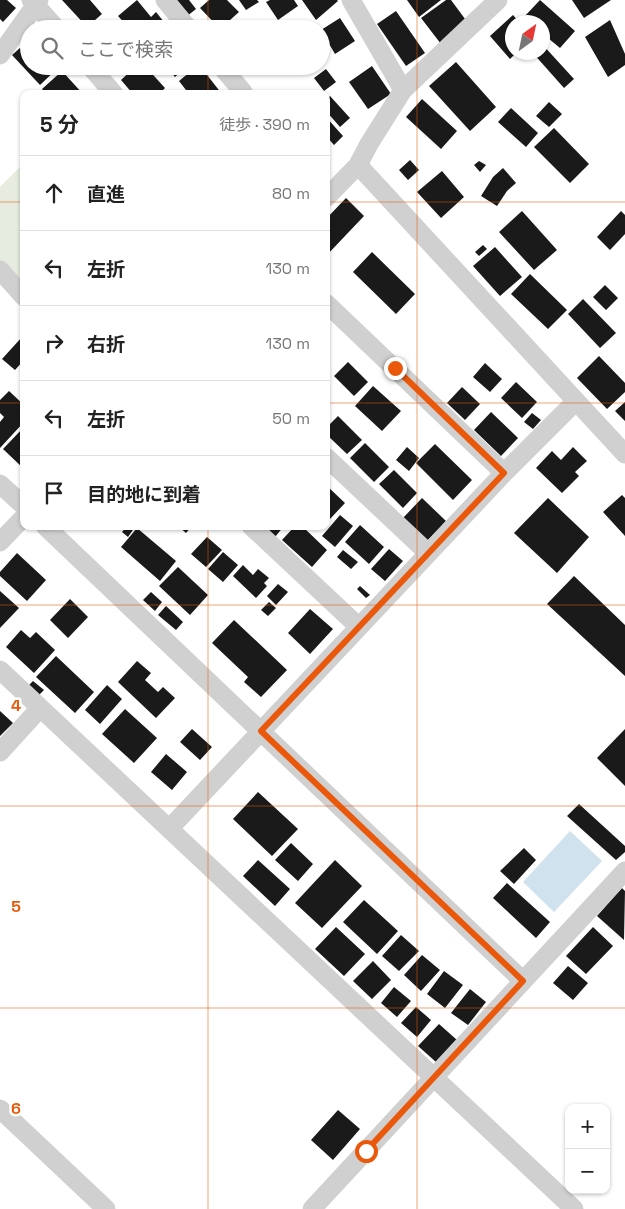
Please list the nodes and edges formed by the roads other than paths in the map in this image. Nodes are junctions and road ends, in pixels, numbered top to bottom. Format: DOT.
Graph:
graph roads {
  1 [pos="165,0"];
  2 [pos="351,0"];
  3 [pos="498,0"];
  4 [pos="35,1"];
  5 [pos="23,20"];
  6 [pos="50,20"];
  7 [pos="182,20"];
  8 [pos="20,24"];
  9 [pos="0,55"];
  10 [pos="98,75"];
  11 [pos="229,75"];
  12 [pos="111,90"];
  13 [pos="241,90"];
  14 [pos="403,90"];
  15 [pos="358,165"];
  16 [pos="330,194"];
  17 [pos="0,270"];
  18 [pos="20,292"];
  19 [pos="330,307"];
  20 [pos="576,401"];
  21 [pos="625,454"];
  22 [pos="330,461"];
  23 [pos="504,473"];
  24 [pos="0,484"];
  25 [pos="20,502"];
  26 [pos="20,521"];
  27 [pos="49,530"];
  28 [pos="255,530"];
  29 [pos="0,542"];
  30 [pos="428,554"];
  31 [pos="359,628"];
  32 [pos="0,670"];
  33 [pos="40,708"];
  34 [pos="261,731"];
  35 [pos="0,752"];
  36 [pos="169,830"];
  37 [pos="625,871"];
  38 [pos="523,981"];
  39 [pos="434,1078"];
  40 [pos="0,1109"];
  41 [pos="106,1209"];
  42 [pos="312,1209"];
  43 [pos="574,1209"];
  1 -- 7 [label="street"];
  2 -- 14 [label="street"];
  3 -- 14 [label="street"];
  4 -- 5 [label="street"];
  4 -- 6 [label="street"];
  8 -- 9 [label="street"];
  10 -- 12 [label="street"];
  11 -- 13 [label="street"];
  14 -- 15 [label="street"];
  15 -- 16 [label="street"];
  15 -- 20 [label="street"];
  17 -- 18 [label="street"];
  19 -- 23 [label="street"];
  20 -- 21 [label="street"];
  20 -- 23 [label="street"];
  22 -- 30 [label="street"];
  23 -- 30 [label="street"];
  24 -- 25 [label="street"];
  26 -- 29 [label="street"];
  27 -- 34 [label="street"];
  28 -- 31 [label="street"];
  30 -- 31 [label="street"];
  31 -- 34 [label="street"];
  32 -- 33 [label="street"];
  33 -- 35 [label="street"];
  33 -- 36 [label="street"];
  34 -- 36 [label="street"];
  34 -- 38 [label="street"];
  36 -- 39 [label="street"];
  37 -- 38 [label="street"];
  38 -- 39 [label="street"];
  39 -- 42 [label="street"];
  39 -- 43 [label="street"];
  40 -- 41 [label="street"];
}
